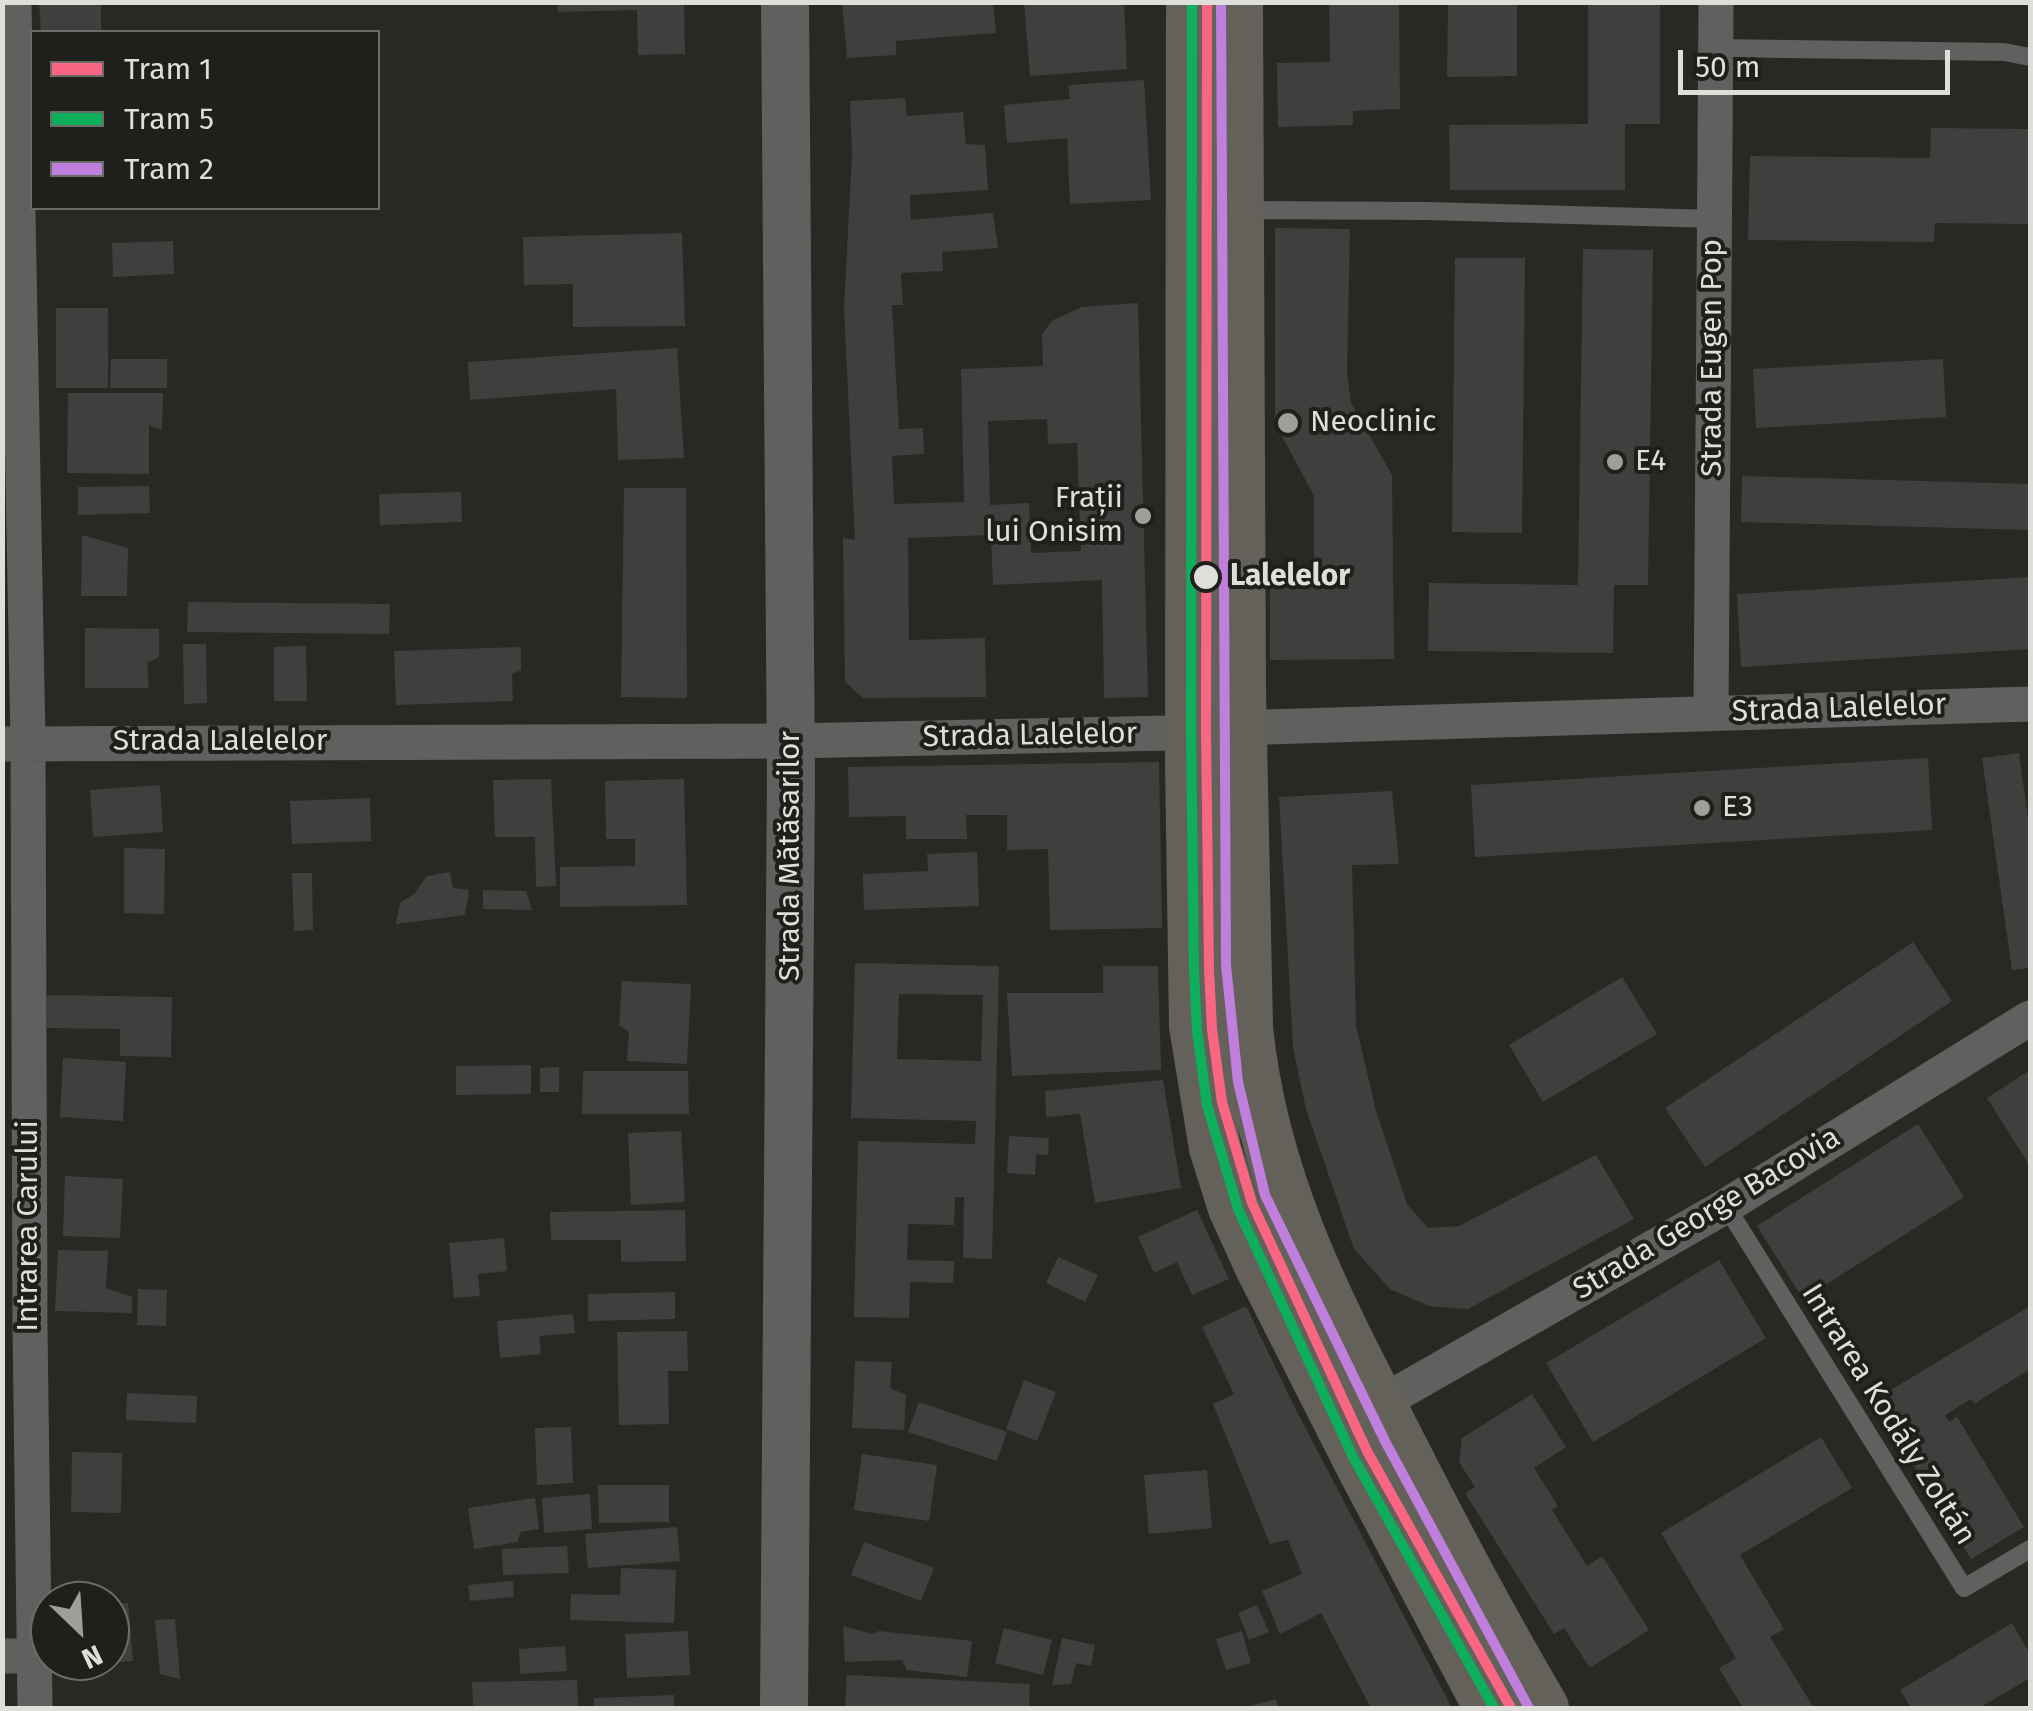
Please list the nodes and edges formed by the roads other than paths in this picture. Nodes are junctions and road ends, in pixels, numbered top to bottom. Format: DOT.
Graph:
graph roads {
  1 [pos="14,2"];
  2 [pos="784,2"];
  3 [pos="1192,2"];
  4 [pos="1236,2"];
  5 [pos="1716,2"];
  6 [pos="1716,48"];
  7 [pos="2030,58"];
  8 [pos="1214,210"];
  9 [pos="1714,219"];
  10 [pos="2030,704"];
  11 [pos="1711,713"];
  12 [pos="1216,730"];
  13 [pos="791,741"];
  14 [pos="15,743"];
  15 [pos="2030,1018"];
  16 [pos="1726,1206"];
  17 [pos="1380,1404"];
  18 [pos="2030,1549"];
  19 [pos="18,1656"];
  20 [pos="35,1708"];
  21 [pos="784,1708"];
  22 [pos="1490,1708"];
  23 [pos="1543,1708"];
  1 -- 14 [label="street, Intrarea Carului"];
  2 -- 13 [label="street, Strada Mătăsarilor"];
  3 -- 8 [label="main road"];
  4 -- 8 [label="main road"];
  5 -- 6 [label="street, Strada Eugen Pop"];
  6 -- 7 [label="lane"];
  6 -- 9 [label="street, Strada Eugen Pop"];
  8 -- 9 [label="lane"];
  8 -- 12 [label="main road"];
  9 -- 11 [label="street, Strada Eugen Pop"];
  10 -- 11 [label="street, Strada Lalelelor"];
  11 -- 12 [label="street, Strada Lalelelor"];
  12 -- 13 [label="street, Strada Lalelelor"];
  12 -- 17 [label="main road"];
  12 -- 22 [label="main road"];
  13 -- 14 [label="street, Strada Lalelelor"];
  13 -- 21 [label="street, Strada Mătăsarilor"];
  14 -- 19 [label="street, Intrarea Carului"];
  15 -- 16 [label="street, Strada George Bacovia"];
  16 -- 17 [label="street, Strada George Bacovia"];
  16 -- 18 [label="lane, Intrarea Kodály Zoltán"];
  17 -- 23 [label="main road"];
  19 -- 20 [label="street, Intrarea Carului"];
}
